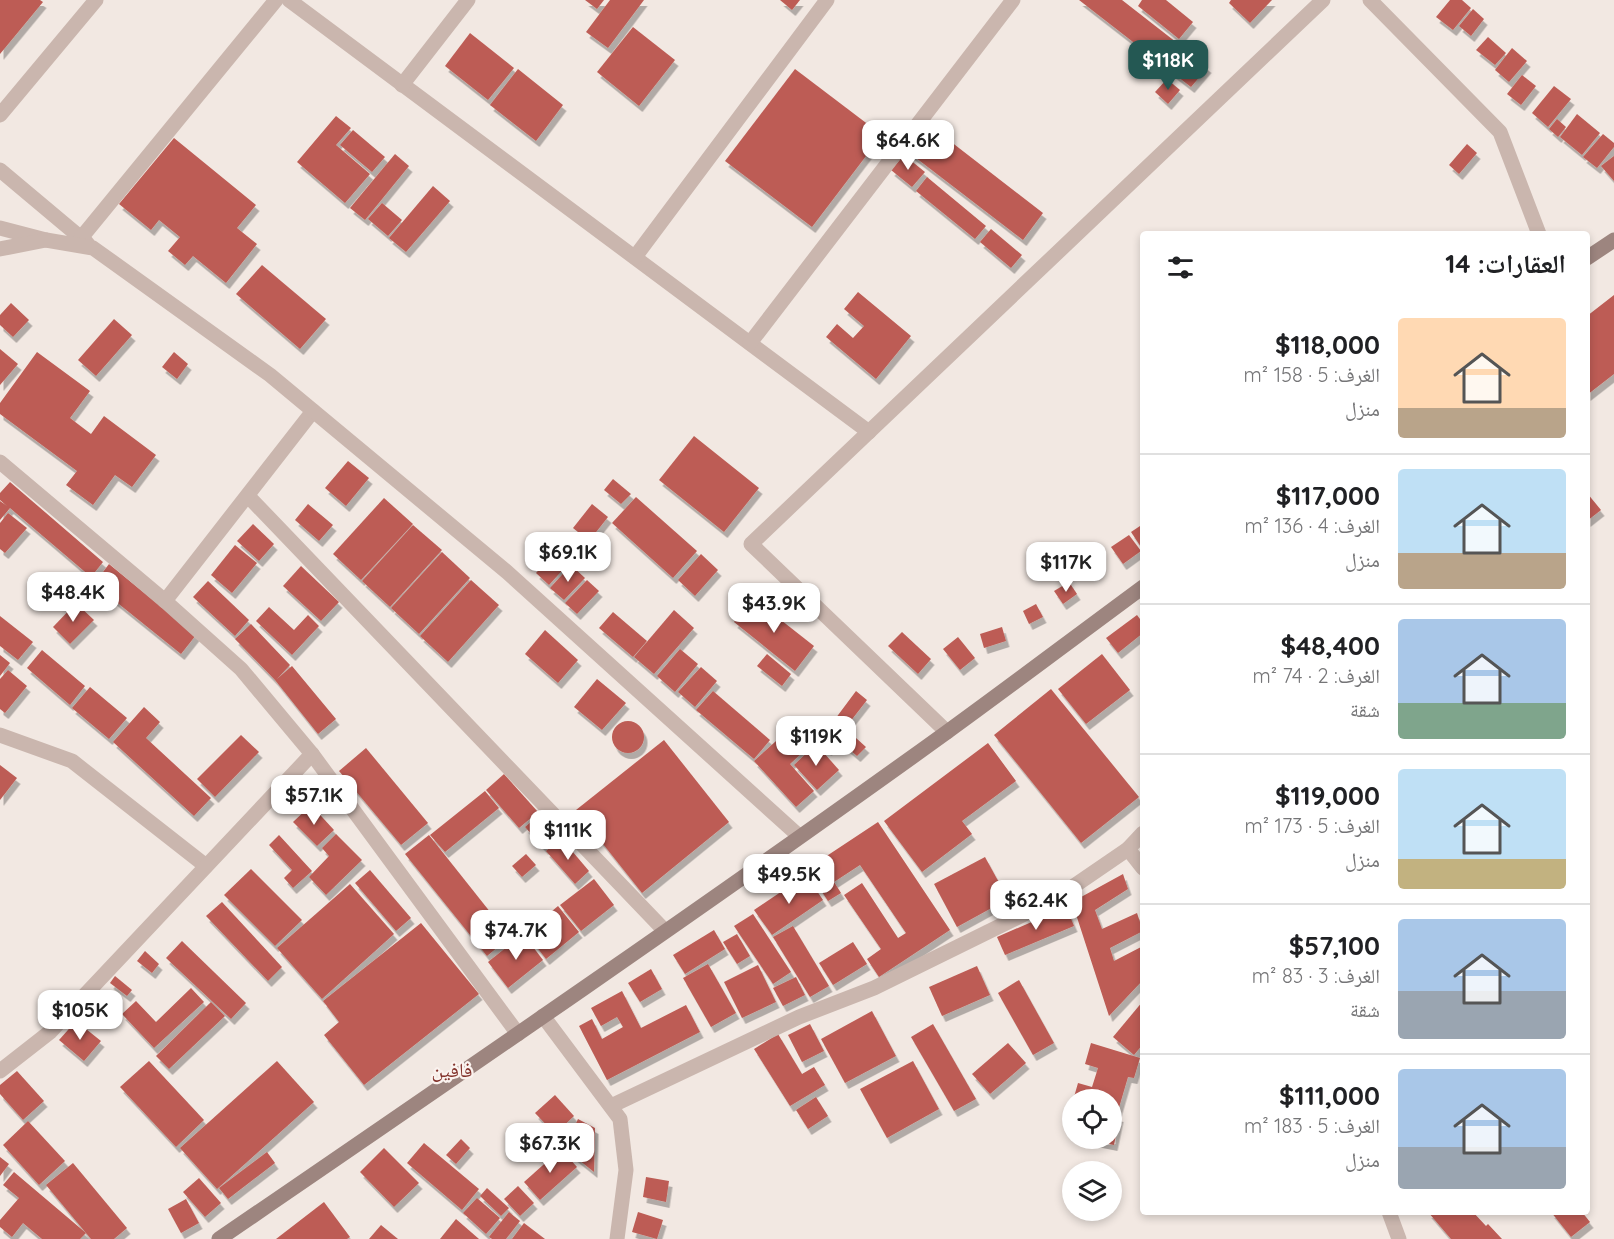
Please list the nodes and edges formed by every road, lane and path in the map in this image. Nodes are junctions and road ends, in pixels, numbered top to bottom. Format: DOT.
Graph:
graph roads {
  1 [pos="96,0"];
  2 [pos="276,0"];
  3 [pos="290,0"];
  4 [pos="468,0"];
  5 [pos="827,0"];
  6 [pos="1013,0"];
  7 [pos="1323,0"];
  8 [pos="1370,0"];
  9 [pos="402,85"];
  10 [pos="0,115"];
  11 [pos="0,170"];
  12 [pos="0,228"];
  13 [pos="1538,231"];
  14 [pos="81,238"];
  15 [pos="46,240"];
  16 [pos="1614,240"];
  17 [pos="93,248"];
  18 [pos="0,249"];
  19 [pos="1590,256"];
  20 [pos="635,258"];
  21 [pos="750,343"];
  22 [pos="314,411"];
  23 [pos="869,432"];
  24 [pos="0,462"];
  25 [pos="248,496"];
  26 [pos="1140,589"];
  27 [pos="165,601"];
  28 [pos="947,732"];
  29 [pos="0,735"];
  30 [pos="312,754"];
  31 [pos="800,836"];
  32 [pos="1140,836"];
  33 [pos="1128,849"];
  34 [pos="1140,864"];
  35 [pos="206,866"];
  36 [pos="664,931"];
  37 [pos="543,1016"];
  38 [pos="518,1034"];
  39 [pos="0,1071"];
  40 [pos="611,1107"];
  41 [pos="1390,1215"];
  42 [pos="219,1239"];
  43 [pos="617,1239"];
  44 [pos="1399,1239"];
  1 -- 10 [label="street"];
  2 -- 14 [label="street"];
  3 -- 9 [label="street"];
  4 -- 9 [label="street"];
  5 -- 20 [label="street"];
  6 -- 21 [label="street"];
  7 -- 23 [label="street"];
  8 -- 13 [label="street"];
  9 -- 20 [label="street"];
  11 -- 14 [label="street"];
  12 -- 15 [label="street"];
  14 -- 17 [label="street"];
  15 -- 17 [label="street"];
  15 -- 18 [label="street"];
  16 -- 19 [label="main road"];
  17 -- 22 [label="street"];
  20 -- 21 [label="street"];
  21 -- 23 [label="street"];
  22 -- 25 [label="street"];
  22 -- 31 [label="street"];
  23 -- 28 [label="street"];
  24 -- 27 [label="street"];
  25 -- 27 [label="street"];
  25 -- 36 [label="street"];
  26 -- 28 [label="main road"];
  27 -- 30 [label="street"];
  28 -- 31 [label="main road"];
  29 -- 35 [label="street"];
  30 -- 35 [label="street"];
  30 -- 38 [label="street"];
  31 -- 36 [label="main road"];
  32 -- 33 [label="street"];
  33 -- 34 [label="street"];
  33 -- 40 [label="street"];
  35 -- 39 [label="street"];
  36 -- 37 [label="main road"];
  37 -- 38 [label="main road"];
  37 -- 40 [label="street"];
  38 -- 42 [label="main road"];
  40 -- 43 [label="street"];
  41 -- 44 [label="street"];
}
